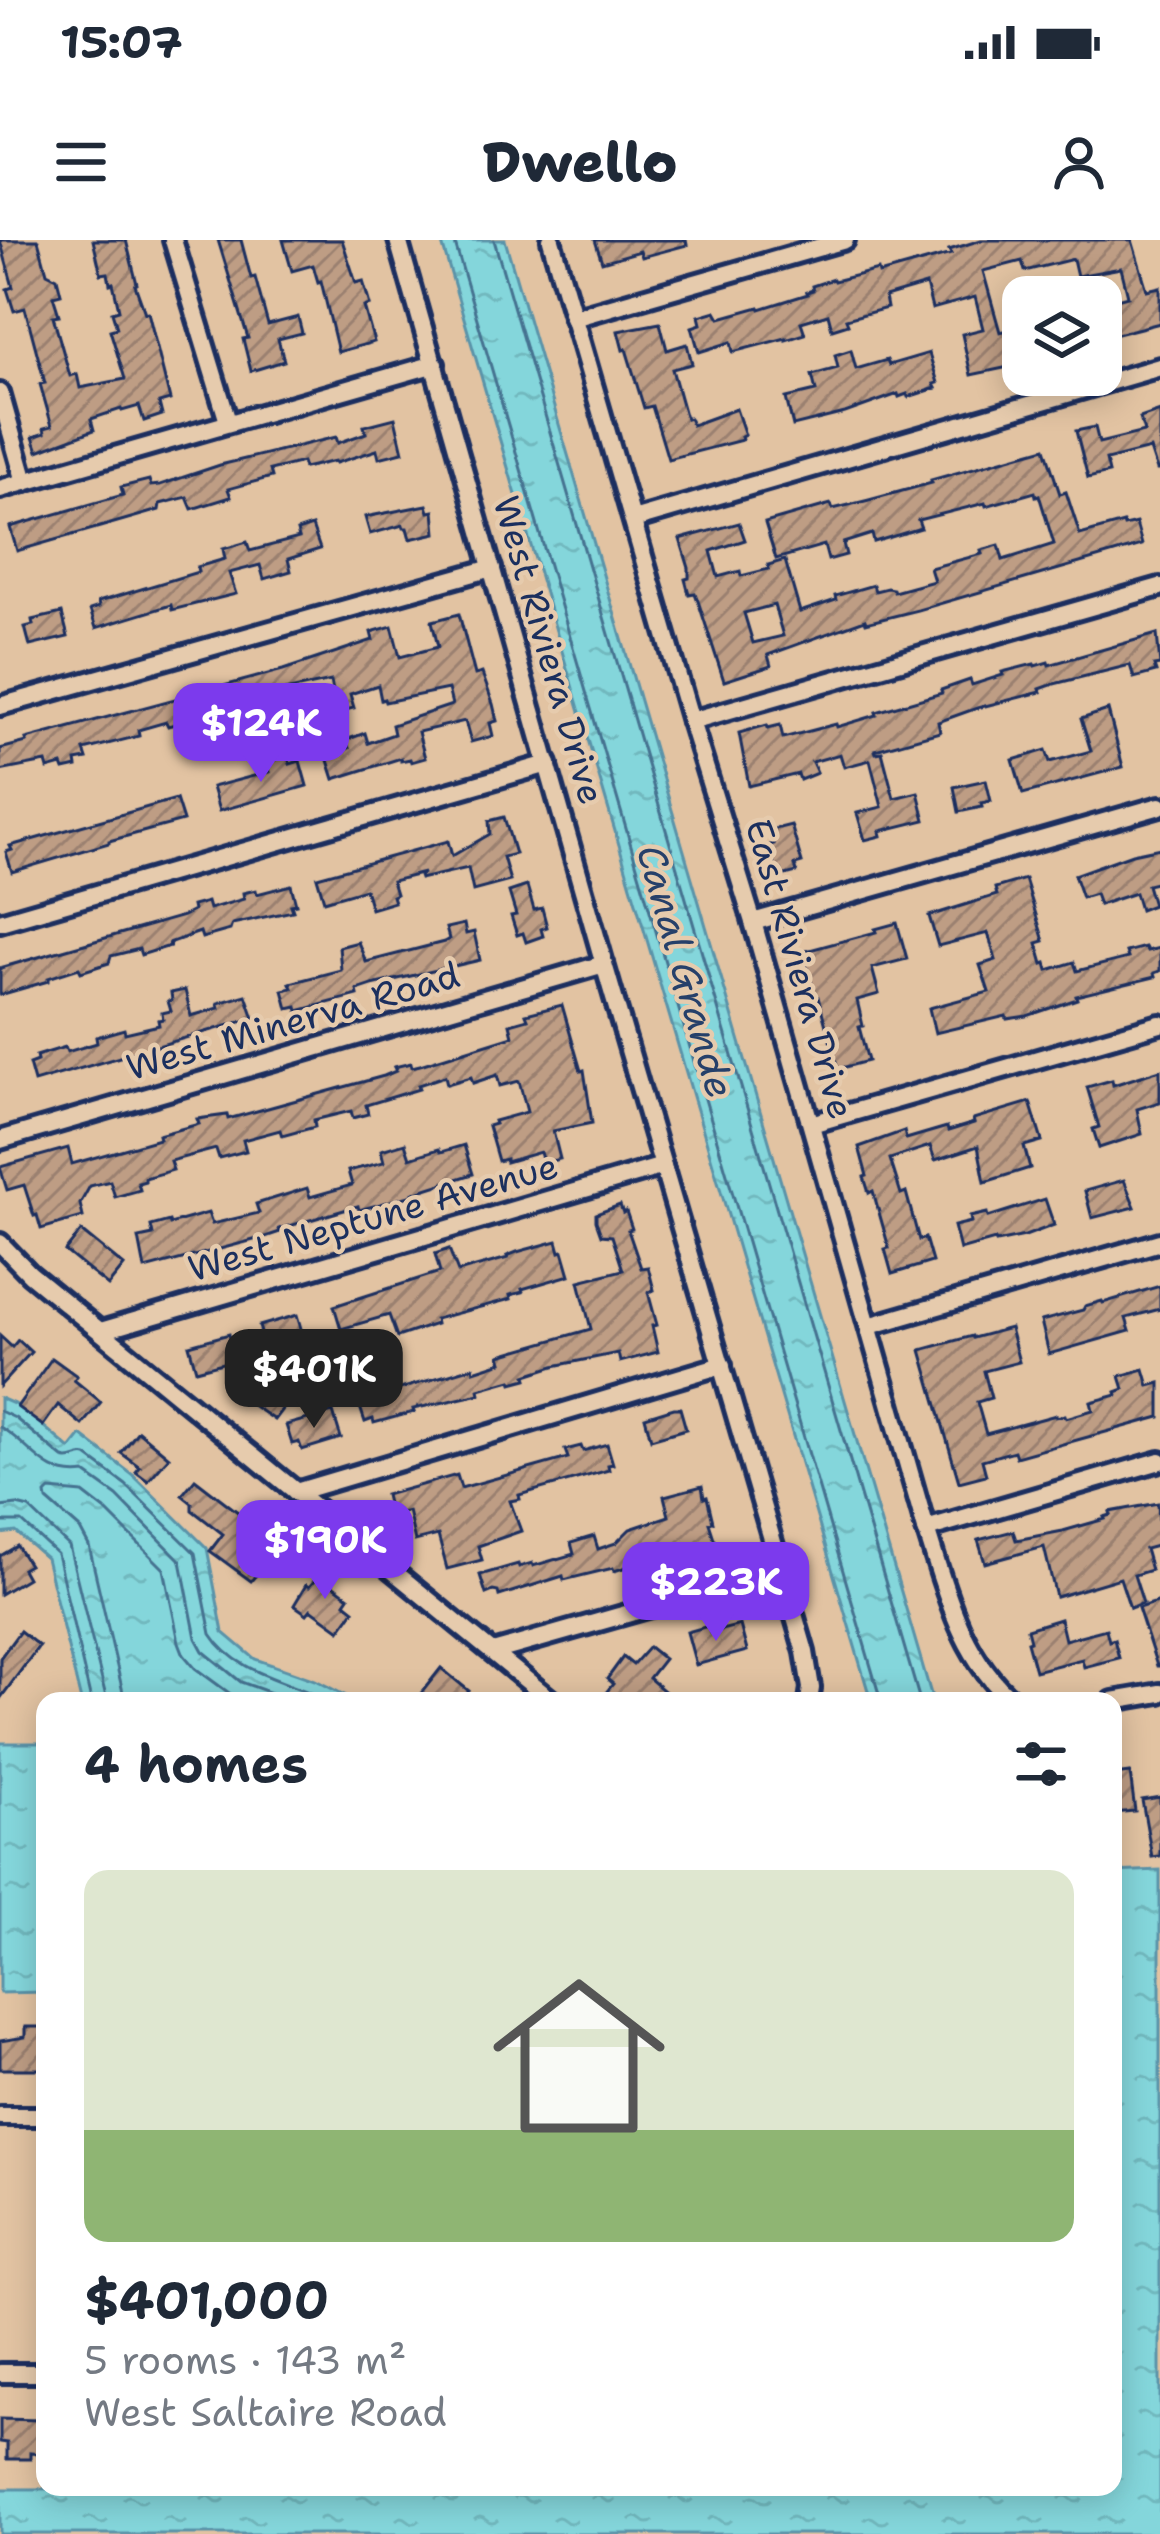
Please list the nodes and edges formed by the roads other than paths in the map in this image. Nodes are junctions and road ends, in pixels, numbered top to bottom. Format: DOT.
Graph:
graph roads {
  1 [pos="172,240"];
  2 [pos="398,240"];
  3 [pos="551,240"];
  4 [pos="844,240"];
  5 [pos="574,318"];
  6 [pos="435,364"];
  7 [pos="1160,367"];
  8 [pos="0,393"];
  9 [pos="228,422"];
  10 [pos="25,482"];
  11 [pos="0,489"];
  12 [pos="633,520"];
  13 [pos="492,568"];
  14 [pos="1160,587"];
  15 [pos="0,706"];
  16 [pos="691,722"];
  17 [pos="548,764"];
  18 [pos="1160,806"];
  19 [pos="0,922"];
  20 [pos="753,922"];
  21 [pos="604,964"];
  22 [pos="1160,1024"];
  23 [pos="812,1124"];
  24 [pos="0,1140"];
  25 [pos="663,1166"];
  26 [pos="1160,1242"];
  27 [pos="0,1243"];
  28 [pos="868,1326"];
  29 [pos="101,1330"];
  30 [pos="722,1364"];
  31 [pos="1160,1461"];
  32 [pos="296,1492"];
  33 [pos="926,1529"];
  34 [pos="781,1570"];
  35 [pos="493,1652"];
  36 [pos="541,1692"];
  37 [pos="810,1692"];
  38 [pos="1002,1692"];
  39 [pos="1160,1693"];
  40 [pos="1122,1699"];
  41 [pos="0,2116"];
  42 [pos="36,2116"];
  43 [pos="0,2373"];
  44 [pos="36,2373"];
  1 -- 9 [label="street"];
  2 -- 6 [label="street, West Riviera Drive"];
  3 -- 5 [label="street, East Riviera Drive"];
  4 -- 5 [label="street"];
  5 -- 12 [label="street, East Riviera Drive"];
  6 -- 9 [label="street"];
  6 -- 13 [label="street, West Riviera Drive"];
  7 -- 12 [label="street"];
  8 -- 10 [label="street"];
  9 -- 10 [label="street"];
  10 -- 11 [label="street"];
  12 -- 16 [label="street, East Riviera Drive"];
  13 -- 15 [label="street"];
  13 -- 17 [label="street, West Riviera Drive"];
  14 -- 16 [label="street"];
  16 -- 20 [label="street, East Riviera Drive"];
  17 -- 19 [label="street"];
  17 -- 21 [label="street, West Riviera Drive"];
  18 -- 20 [label="street"];
  20 -- 23 [label="street, East Riviera Drive"];
  21 -- 24 [label="street, West Minerva Road"];
  21 -- 25 [label="street, West Riviera Drive"];
  22 -- 23 [label="street"];
  23 -- 28 [label="street, East Riviera Drive"];
  25 -- 29 [label="street, West Neptune Avenue"];
  25 -- 30 [label="street, West Riviera Drive"];
  26 -- 28 [label="street"];
  27 -- 29 [label="street"];
  28 -- 33 [label="street, East Riviera Drive"];
  29 -- 32 [label="street"];
  30 -- 32 [label="street"];
  30 -- 34 [label="street, West Riviera Drive"];
  31 -- 33 [label="street"];
  32 -- 35 [label="street"];
  33 -- 38 [label="street, East Riviera Drive"];
  34 -- 35 [label="street"];
  34 -- 37 [label="street, West Riviera Drive"];
  35 -- 36 [label="street"];
  39 -- 40 [label="street"];
  41 -- 42 [label="street"];
  43 -- 44 [label="street"];
}
